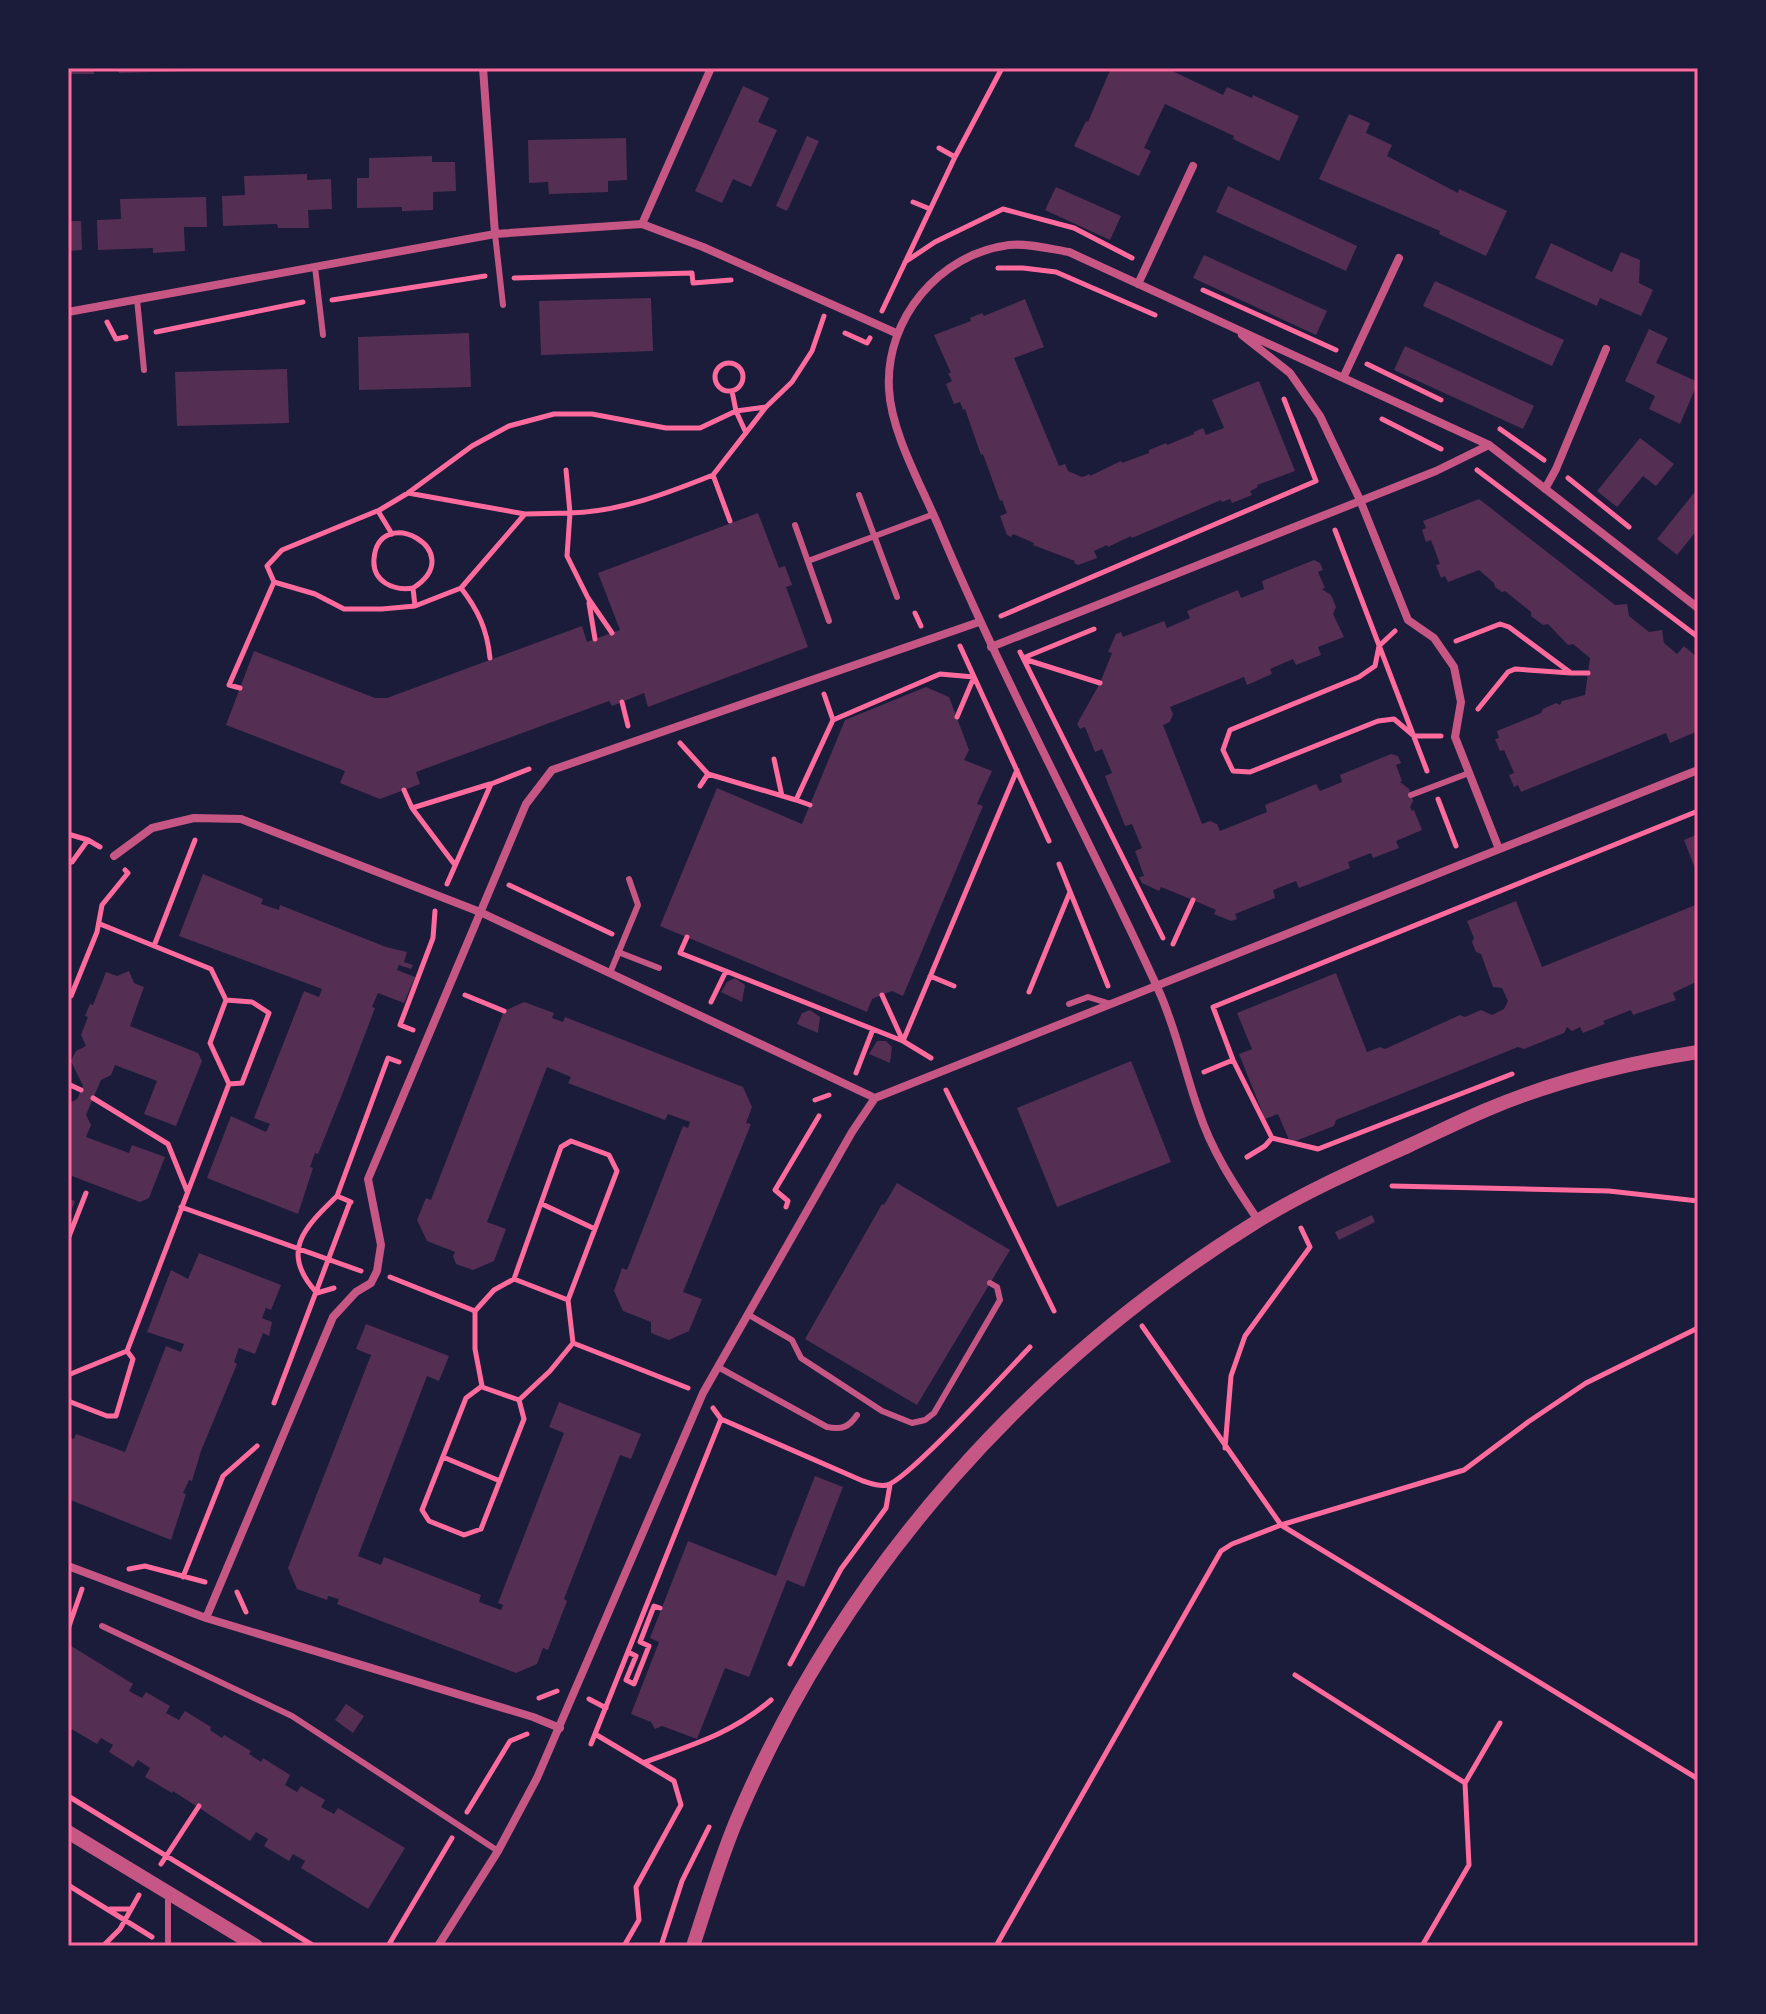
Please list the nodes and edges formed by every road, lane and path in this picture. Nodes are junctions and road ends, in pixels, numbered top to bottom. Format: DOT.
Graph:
graph roads {
  1 [pos="483,68"];
  2 [pos="711,68"];
  3 [pos="1002,68"];
  4 [pos="939,148"];
  5 [pos="955,157"];
  6 [pos="1193,166"];
  7 [pos="913,202"];
  8 [pos="930,209"];
  9 [pos="642,224"];
  10 [pos="495,234"];
  11 [pos="1399,258"];
  12 [pos="315,267"];
  13 [pos="988,268"];
  14 [pos="582,276"];
  15 [pos="1138,284"];
  16 [pos="743,286"];
  17 [pos="137,299"];
  18 [pos="829,304"];
  19 [pos="503,305"];
  20 [pos="68,312"];
  21 [pos="1156,315"];
  22 [pos="809,317"];
  23 [pos="822,323"];
  24 [pos="876,324"];
  25 [pos="1230,327"];
  26 [pos="896,333"];
  27 [pos="323,335"];
  28 [pos="1606,349"];
  29 [pos="144,370"];
  30 [pos="1343,378"];
  31 [pos="732,391"];
  32 [pos="1282,393"];
  33 [pos="766,407"];
  34 [pos="736,411"];
  35 [pos="1370,413"];
  36 [pos="746,433"];
  37 [pos="1489,445"];
  38 [pos="1462,459"];
  39 [pos="566,470"];
  40 [pos="713,475"];
  41 [pos="1545,489"];
  42 [pos="408,493"];
  43 [pos="859,495"];
  44 [pos="1360,500"];
  45 [pos="378,511"];
  46 [pos="570,513"];
  47 [pos="525,514"];
  48 [pos="934,514"];
  49 [pos="730,521"];
  50 [pos="795,525"];
  51 [pos="1334,528"];
  52 [pos="392,534"];
  53 [pos="874,536"];
  54 [pos="808,561"];
  55 [pos="274,582"];
  56 [pos="413,588"];
  57 [pos="461,588"];
  58 [pos="897,597"];
  59 [pos="588,598"];
  60 [pos="995,605"];
  61 [pos="415,606"];
  62 [pos="1698,608"];
  63 [pos="915,613"];
  64 [pos="1001,616"];
  65 [pos="1408,620"];
  66 [pos="829,621"];
  67 [pos="979,622"];
  68 [pos="921,626"];
  69 [pos="953,631"];
  70 [pos="612,633"];
  71 [pos="1698,637"];
  72 [pos="1014,638"];
  73 [pos="595,639"];
  74 [pos="1379,646"];
  75 [pos="991,647"];
  76 [pos="1441,648"];
  77 [pos="490,658"];
  78 [pos="1023,658"];
  79 [pos="1571,673"];
  80 [pos="1588,673"];
  81 [pos="974,677"];
  82 [pos="818,678"];
  83 [pos="1100,683"];
  84 [pos="240,688"];
  85 [pos="957,717"];
  86 [pos="833,720"];
  87 [pos="667,730"];
  88 [pos="1414,736"];
  89 [pos="1455,737"];
  90 [pos="774,759"];
  91 [pos="1017,770"];
  92 [pos="1698,770"];
  93 [pos="1469,773"];
  94 [pos="708,774"];
  95 [pos="491,784"];
  96 [pos="700,786"];
  97 [pos="1433,787"];
  98 [pos="404,790"];
  99 [pos="1411,795"];
  100 [pos="782,796"];
  101 [pos="796,800"];
  102 [pos="810,805"];
  103 [pos="412,808"];
  104 [pos="1698,811"];
  105 [pos="68,834"];
  106 [pos="195,840"];
  107 [pos="1049,841"];
  108 [pos="1456,846"];
  109 [pos="1499,849"];
  110 [pos="114,856"];
  111 [pos="68,862"];
  112 [pos="1059,864"];
  113 [pos="455,865"];
  114 [pos="494,878"];
  115 [pos="629,879"];
  116 [pos="1070,891"];
  117 [pos="1063,893"];
  118 [pos="1193,900"];
  119 [pos="480,912"];
  120 [pos="100,924"];
  121 [pos="687,937"];
  122 [pos="1163,938"];
  123 [pos="623,940"];
  124 [pos="1173,944"];
  125 [pos="154,946"];
  126 [pos="618,952"];
  127 [pos="659,968"];
  128 [pos="610,973"];
  129 [pos="930,976"];
  130 [pos="954,986"];
  131 [pos="1157,986"];
  132 [pos="1110,990"];
  133 [pos="1029,992"];
  134 [pos="465,995"];
  135 [pos="882,995"];
  136 [pos="68,997"];
  137 [pos="226,1000"];
  138 [pos="1069,1004"];
  139 [pos="1111,1004"];
  140 [pos="504,1011"];
  141 [pos="903,1041"];
  142 [pos="1698,1052"];
  143 [pos="1233,1060"];
  144 [pos="934,1062"];
  145 [pos="1189,1078"];
  146 [pos="68,1084"];
  147 [pos="229,1084"];
  148 [pos="81,1090"];
  149 [pos="946,1090"];
  150 [pos="93,1098"];
  151 [pos="875,1098"];
  152 [pos="1272,1138"];
  153 [pos="1265,1146"];
  154 [pos="1247,1157"];
  155 [pos="1392,1186"];
  156 [pos="187,1191"];
  157 [pos="86,1193"];
  158 [pos="1698,1201"];
  159 [pos="350,1202"];
  160 [pos="373,1204"];
  161 [pos="541,1204"];
  162 [pos="181,1207"];
  163 [pos="354,1213"];
  164 [pos="1258,1220"];
  165 [pos="1301,1228"];
  166 [pos="595,1229"];
  167 [pos="68,1239"];
  168 [pos="298,1247"];
  169 [pos="329,1258"];
  170 [pos="365,1261"];
  171 [pos="377,1271"];
  172 [pos="514,1279"];
  173 [pos="990,1283"];
  174 [pos="339,1287"];
  175 [pos="317,1293"];
  176 [pos="568,1300"];
  177 [pos="475,1311"];
  178 [pos="1054,1311"];
  179 [pos="749,1315"];
  180 [pos="1141,1326"];
  181 [pos="1698,1328"];
  182 [pos="573,1343"];
  183 [pos="1030,1347"];
  184 [pos="127,1351"];
  185 [pos="718,1367"];
  186 [pos="68,1375"];
  187 [pos="482,1386"];
  188 [pos="703,1393"];
  189 [pos="519,1400"];
  190 [pos="68,1401"];
  191 [pos="274,1404"];
  192 [pos="857,1415"];
  193 [pos="721,1419"];
  194 [pos="263,1432"];
  195 [pos="1225,1448"];
  196 [pos="443,1457"];
  197 [pos="500,1481"];
  198 [pos="1281,1525"];
  199 [pos="68,1566"];
  200 [pos="120,1571"];
  201 [pos="87,1573"];
  202 [pos="183,1577"];
  203 [pos="218,1585"];
  204 [pos="654,1605"];
  205 [pos="248,1616"];
  206 [pos="206,1618"];
  207 [pos="102,1626"];
  208 [pos="68,1629"];
  209 [pos="628,1652"];
  210 [pos="1295,1675"];
  211 [pos="524,1694"];
  212 [pos="771,1699"];
  213 [pos="533,1717"];
  214 [pos="1500,1723"];
  215 [pos="560,1728"];
  216 [pos="595,1734"];
  217 [pos="591,1744"];
  218 [pos="644,1763"];
  219 [pos="1698,1779"];
  220 [pos="1465,1783"];
  221 [pos="68,1796"];
  222 [pos="199,1806"];
  223 [pos="460,1825"];
  224 [pos="68,1832"];
  225 [pos="498,1851"];
  226 [pos="167,1855"];
  227 [pos="68,1885"];
  228 [pos="168,1893"];
  229 [pos="109,1909"];
  230 [pos="125,1919"];
  231 [pos="156,1939"];
  232 [pos="103,1946"];
  233 [pos="168,1946"];
  234 [pos="256,1946"];
  235 [pos="314,1946"];
  236 [pos="388,1946"];
  237 [pos="438,1946"];
  238 [pos="624,1946"];
  239 [pos="693,1946"];
  240 [pos="996,1946"];
  241 [pos="1422,1946"];
  1 -- 10 [label="street"];
  2 -- 9 [label="street"];
  3 -- 5 [label="path"];
  4 -- 5 [label="path"];
  5 -- 8 [label="path"];
  6 -- 15 [label="street"];
  7 -- 8 [label="path"];
  8 -- 24 [label="path"];
  9 -- 10 [label="street"];
  9 -- 18 [label="street"];
  10 -- 12 [label="street"];
  10 -- 19 [label="lane"];
  11 -- 30 [label="street"];
  12 -- 17 [label="street"];
  12 -- 27 [label="lane"];
  13 -- 21 [label="path"];
  14 -- 16 [label="path"];
  15 -- 25 [label="street"];
  15 -- 26 [label="street"];
  17 -- 20 [label="street"];
  17 -- 29 [label="lane"];
  18 -- 23 [label="path"];
  18 -- 24 [label="street"];
  22 -- 23 [label="path"];
  23 -- 24 [label="path"];
  23 -- 33 [label="path"];
  24 -- 26 [label="street"];
  25 -- 30 [label="street"];
  25 -- 44 [label="street"];
  26 -- 48 [label="street"];
  28 -- 41 [label="street"];
  30 -- 37 [label="street"];
  31 -- 31 [label="path"];
  31 -- 34 [label="path"];
  32 -- 64 [label="path"];
  33 -- 34 [label="path"];
  33 -- 36 [label="path"];
  34 -- 36 [label="path"];
  34 -- 42 [label="path"];
  35 -- 38 [label="path"];
  36 -- 40 [label="path"];
  37 -- 38 [label="street"];
  37 -- 41 [label="street"];
  38 -- 44 [label="street"];
  38 -- 71 [label="path"];
  39 -- 46 [label="path"];
  40 -- 46 [label="path"];
  40 -- 49 [label="path"];
  41 -- 62 [label="street"];
  42 -- 45 [label="path"];
  42 -- 47 [label="path"];
  43 -- 53 [label="lane"];
  44 -- 65 [label="street"];
  44 -- 72 [label="street"];
  45 -- 52 [label="path"];
  45 -- 55 [label="path"];
  46 -- 47 [label="path"];
  46 -- 59 [label="path"];
  47 -- 57 [label="path"];
  48 -- 53 [label="lane"];
  48 -- 67 [label="street"];
  50 -- 54 [label="lane"];
  51 -- 74 [label="path"];
  52 -- 56 [label="path"];
  52 -- 56 [label="path"];
  53 -- 54 [label="lane"];
  53 -- 58 [label="lane"];
  54 -- 66 [label="lane"];
  55 -- 61 [label="path"];
  55 -- 84 [label="path"];
  56 -- 61 [label="path"];
  57 -- 61 [label="path"];
  57 -- 77 [label="path"];
  59 -- 70 [label="path"];
  59 -- 73 [label="path"];
  60 -- 64 [label="path"];
  63 -- 68 [label="path"];
  64 -- 72 [label="path"];
  65 -- 74 [label="path"];
  65 -- 76 [label="street"];
  67 -- 69 [label="street"];
  67 -- 75 [label="street"];
  69 -- 81 [label="path"];
  69 -- 82 [label="street"];
  72 -- 75 [label="street"];
  72 -- 78 [label="path"];
  74 -- 88 [label="path"];
  74 -- 88 [label="path"];
  75 -- 131 [label="street"];
  76 -- 79 [label="path"];
  76 -- 89 [label="street"];
  78 -- 83 [label="path"];
  78 -- 122 [label="path"];
  79 -- 80 [label="path"];
  79 -- 89 [label="path"];
  81 -- 85 [label="path"];
  81 -- 86 [label="path"];
  81 -- 91 [label="path"];
  82 -- 86 [label="path"];
  82 -- 87 [label="street"];
  86 -- 101 [label="path"];
  87 -- 94 [label="path"];
  87 -- 114 [label="street"];
  88 -- 89 [label="path"];
  88 -- 97 [label="path"];
  89 -- 93 [label="street"];
  90 -- 100 [label="path"];
  91 -- 107 [label="path"];
  91 -- 129 [label="path"];
  92 -- 109 [label="street"];
  93 -- 97 [label="lane"];
  93 -- 109 [label="street"];
  94 -- 96 [label="path"];
  94 -- 100 [label="path"];
  95 -- 103 [label="path"];
  97 -- 99 [label="lane"];
  97 -- 108 [label="path"];
  98 -- 103 [label="path"];
  100 -- 101 [label="path"];
  101 -- 102 [label="path"];
  103 -- 113 [label="path"];
  104 -- 143 [label="path"];
  105 -- 111 [label="path"];
  106 -- 125 [label="path"];
  109 -- 131 [label="street"];
  110 -- 119 [label="street"];
  110 -- 120 [label="path"];
  112 -- 116 [label="path"];
  114 -- 119 [label="street"];
  114 -- 123 [label="path"];
  115 -- 123 [label="lane"];
  116 -- 117 [label="path"];
  116 -- 132 [label="path"];
  116 -- 133 [label="path"];
  118 -- 124 [label="path"];
  119 -- 128 [label="street"];
  119 -- 160 [label="street"];
  120 -- 125 [label="path"];
  120 -- 136 [label="path"];
  121 -- 141 [label="path"];
  123 -- 126 [label="lane"];
  125 -- 137 [label="path"];
  126 -- 127 [label="lane"];
  126 -- 128 [label="lane"];
  128 -- 151 [label="street"];
  129 -- 130 [label="path"];
  129 -- 141 [label="path"];
  131 -- 139 [label="street"];
  131 -- 145 [label="street"];
  134 -- 140 [label="path"];
  135 -- 141 [label="path"];
  137 -- 147 [label="path"];
  137 -- 147 [label="path"];
  138 -- 139 [label="lane"];
  139 -- 151 [label="street"];
  141 -- 144 [label="path"];
  142 -- 164 [label="street"];
  143 -- 145 [label="path"];
  143 -- 152 [label="path"];
  145 -- 164 [label="street"];
  146 -- 148 [label="path"];
  147 -- 156 [label="path"];
  149 -- 178 [label="path"];
  150 -- 156 [label="path"];
  151 -- 179 [label="street"];
  153 -- 154 [label="path"];
  155 -- 158 [label="path"];
  156 -- 162 [label="path"];
  157 -- 167 [label="path"];
  159 -- 160 [label="path"];
  159 -- 163 [label="path"];
  159 -- 168 [label="path"];
  159 -- 169 [label="path"];
  160 -- 171 [label="street"];
  161 -- 166 [label="path"];
  161 -- 166 [label="path"];
  161 -- 172 [label="path"];
  162 -- 168 [label="path"];
  162 -- 184 [label="path"];
  164 -- 239 [label="street"];
  165 -- 195 [label="path"];
  166 -- 176 [label="path"];
  168 -- 169 [label="path"];
  168 -- 175 [label="path"];
  169 -- 170 [label="path"];
  169 -- 175 [label="path"];
  171 -- 177 [label="path"];
  171 -- 203 [label="street"];
  172 -- 176 [label="path"];
  172 -- 177 [label="path"];
  173 -- 179 [label="lane"];
  174 -- 175 [label="path"];
  175 -- 191 [label="path"];
  176 -- 182 [label="path"];
  177 -- 187 [label="path"];
  179 -- 185 [label="street"];
  180 -- 195 [label="path"];
  181 -- 198 [label="path"];
  182 -- 188 [label="path"];
  182 -- 189 [label="path"];
  183 -- 193 [label="path"];
  184 -- 186 [label="path"];
  184 -- 190 [label="path"];
  185 -- 188 [label="street"];
  185 -- 192 [label="lane"];
  187 -- 189 [label="path"];
  187 -- 196 [label="path"];
  188 -- 193 [label="path"];
  188 -- 215 [label="street"];
  189 -- 197 [label="path"];
  193 -- 204 [label="path"];
  194 -- 202 [label="path"];
  195 -- 198 [label="path"];
  196 -- 197 [label="path"];
  196 -- 197 [label="path"];
  198 -- 219 [label="path"];
  198 -- 240 [label="path"];
  199 -- 201 [label="street"];
  200 -- 202 [label="path"];
  201 -- 206 [label="street"];
  201 -- 208 [label="path"];
  202 -- 203 [label="path"];
  203 -- 205 [label="path"];
  203 -- 206 [label="street"];
  204 -- 209 [label="path"];
  204 -- 209 [label="path"];
  206 -- 213 [label="street"];
  207 -- 223 [label="lane"];
  209 -- 216 [label="path"];
  210 -- 220 [label="path"];
  211 -- 213 [label="path"];
  212 -- 218 [label="path"];
  213 -- 215 [label="street"];
  213 -- 223 [label="path"];
  214 -- 220 [label="path"];
  215 -- 225 [label="street"];
  216 -- 217 [label="path"];
  216 -- 218 [label="path"];
  218 -- 238 [label="path"];
  220 -- 241 [label="path"];
  221 -- 226 [label="path"];
  222 -- 226 [label="path"];
  223 -- 225 [label="lane"];
  223 -- 236 [label="path"];
  224 -- 228 [label="street"];
  225 -- 237 [label="street"];
  226 -- 235 [label="path"];
  227 -- 229 [label="path"];
  228 -- 233 [label="lane"];
  228 -- 234 [label="street"];
  229 -- 230 [label="path"];
  229 -- 230 [label="path"];
  230 -- 231 [label="path"];
  230 -- 232 [label="path"];
}
